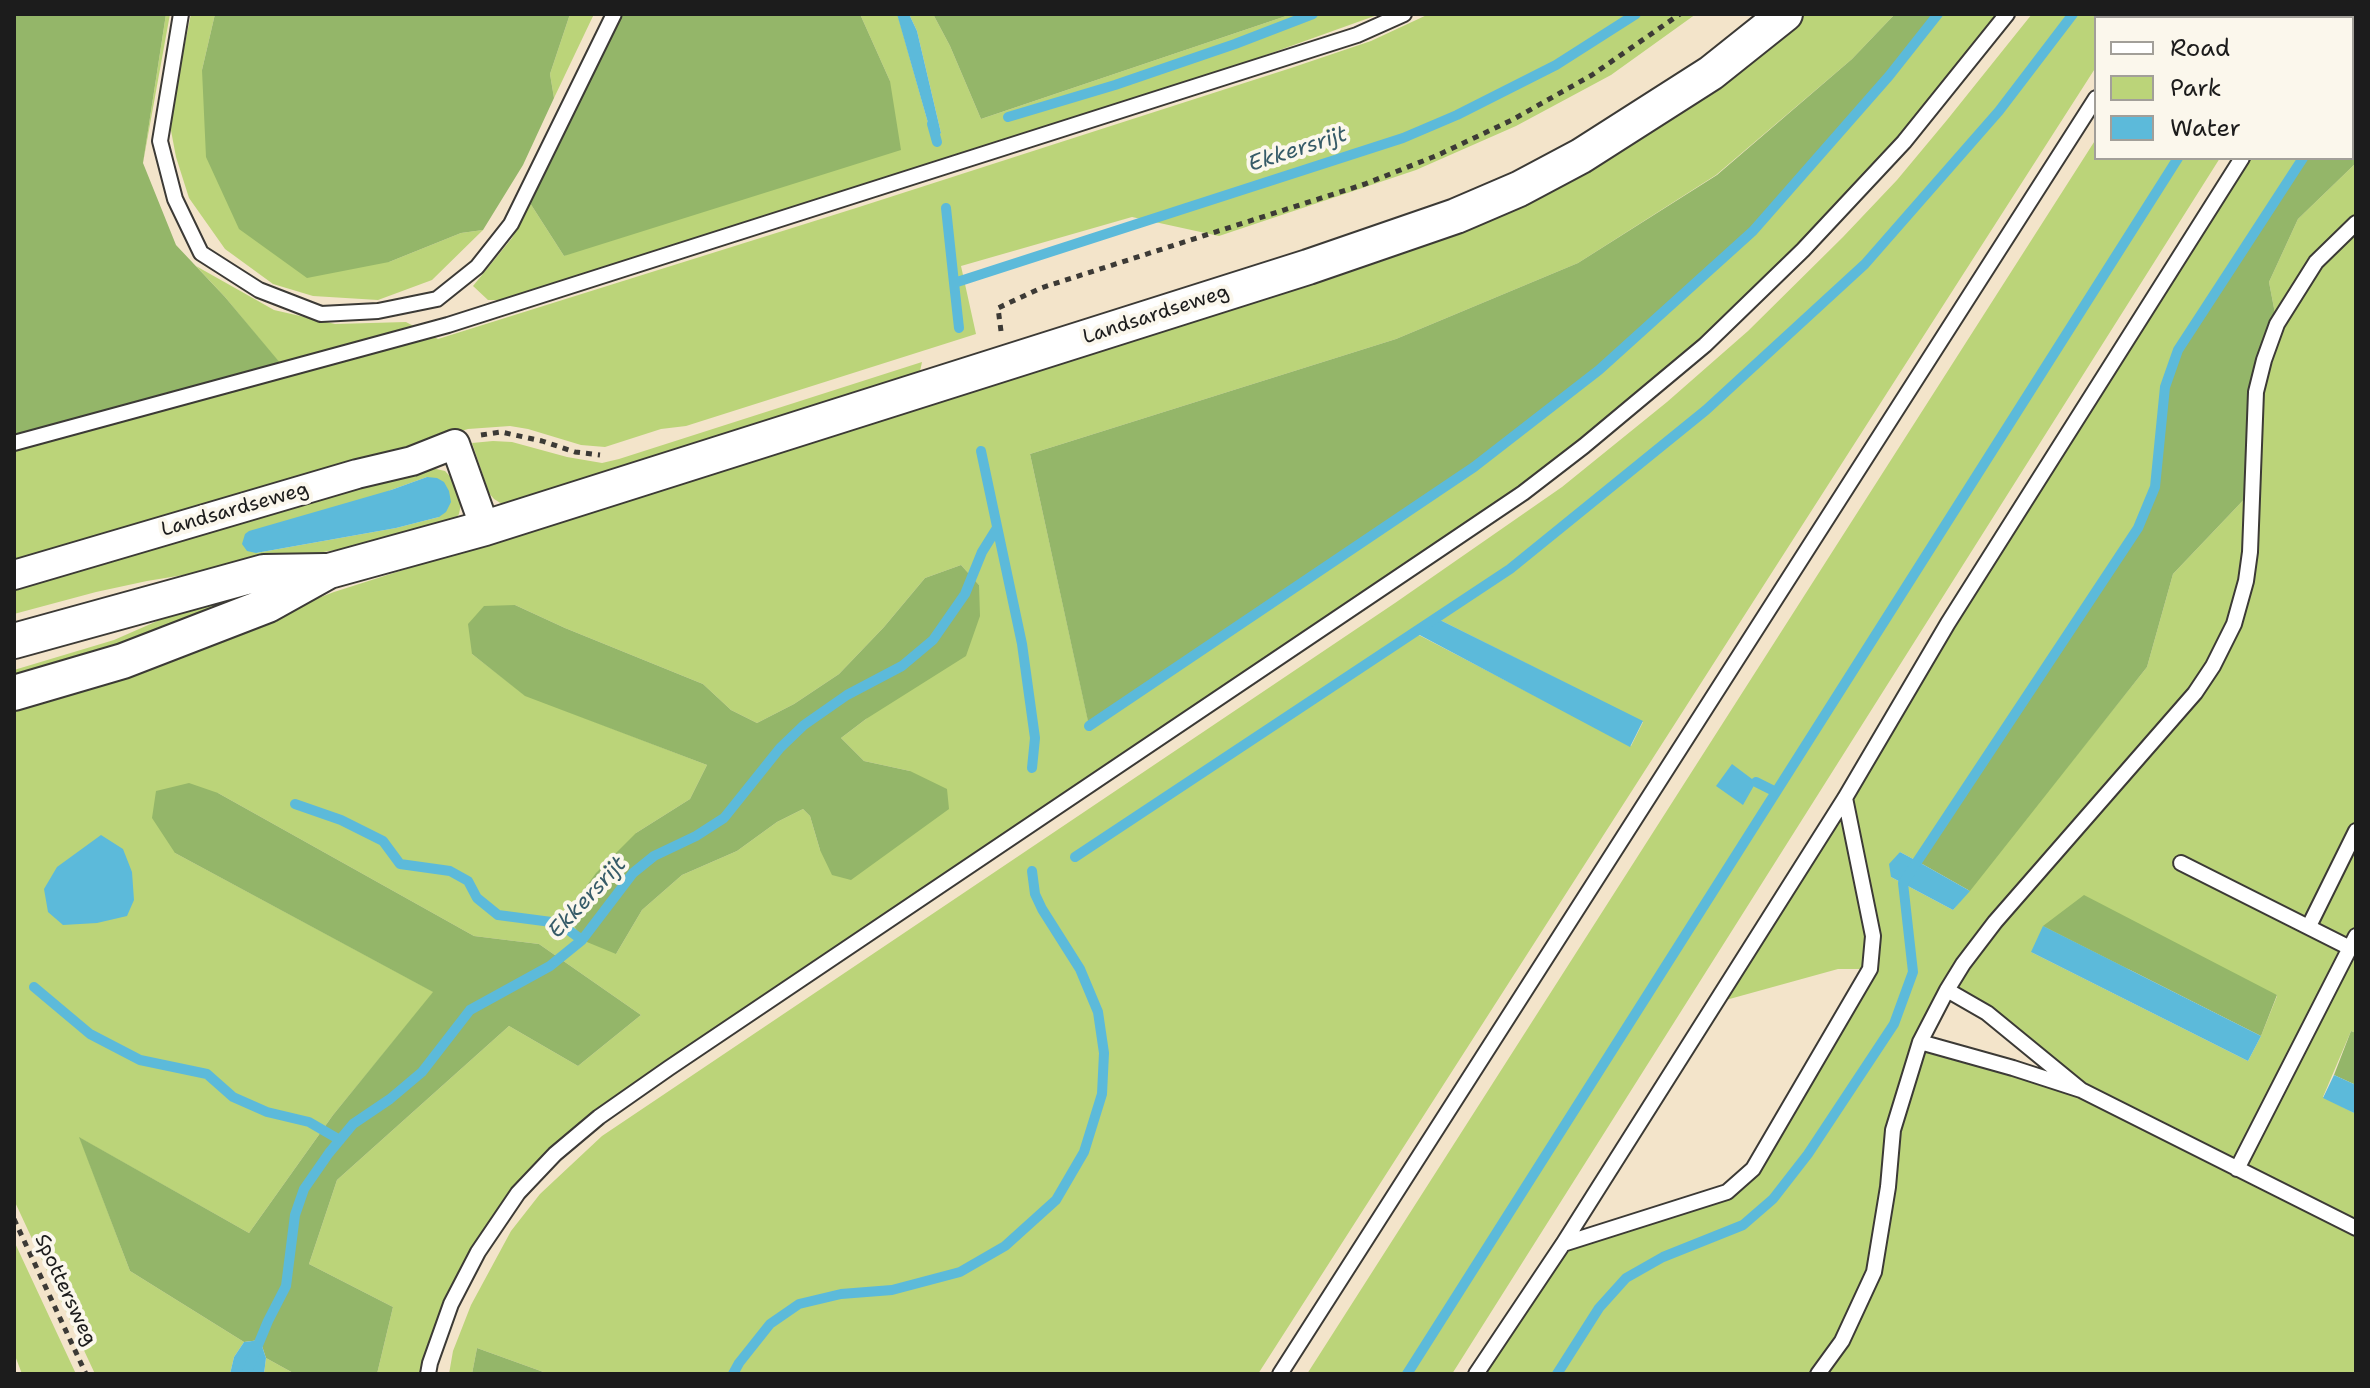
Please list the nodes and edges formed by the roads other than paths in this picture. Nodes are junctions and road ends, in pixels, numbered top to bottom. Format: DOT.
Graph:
graph roads {
  1 [pos="181,14"];
  2 [pos="614,14"];
  3 [pos="1404,14"];
  4 [pos="1785,14"];
  5 [pos="2007,14"];
  6 [pos="2094,101"];
  7 [pos="2241,160"];
  8 [pos="2356,223"];
  9 [pos="437,299"];
  10 [pos="448,325"];
  11 [pos="14,443"];
  12 [pos="485,528"];
  13 [pos="329,571"];
  14 [pos="14,575"];
  15 [pos="14,641"];
  16 [pos="14,693"];
  17 [pos="1845,798"];
  18 [pos="2356,831"];
  19 [pos="2181,863"];
  20 [pos="2309,926"];
  21 [pos="2353,942"];
  22 [pos="1947,990"];
  23 [pos="1920,1042"];
  24 [pos="2081,1090"];
  25 [pos="2237,1169"];
  26 [pos="2356,1228"];
  27 [pos="1563,1244"];
  28 [pos="428,1374"];
  29 [pos="1280,1374"];
  30 [pos="1476,1374"];
  31 [pos="1818,1374"];
  1 -- 9 [label="lane"];
  2 -- 9 [label="lane"];
  3 -- 10 [label="lane"];
  4 -- 12 [label="street, Landsardseweg"];
  5 -- 28 [label="lane"];
  6 -- 29 [label="lane"];
  7 -- 17 [label="lane"];
  8 -- 22 [label="lane"];
  9 -- 10 [label="lane"];
  10 -- 11 [label="lane"];
  12 -- 13 [label="street, Landsardseweg"];
  12 -- 14 [label="street, Landsardseweg"];
  13 -- 15 [label="street, Landsardseweg"];
  13 -- 16 [label="street, Landsardseweg"];
  17 -- 27 [label="lane"];
  17 -- 27 [label="lane"];
  18 -- 20 [label="lane"];
  19 -- 20 [label="lane"];
  20 -- 21 [label="lane"];
  21 -- 25 [label="lane"];
  22 -- 23 [label="lane"];
  22 -- 24 [label="lane"];
  23 -- 24 [label="lane"];
  23 -- 31 [label="lane"];
  24 -- 25 [label="lane"];
  25 -- 26 [label="lane"];
  27 -- 30 [label="lane"];
}
